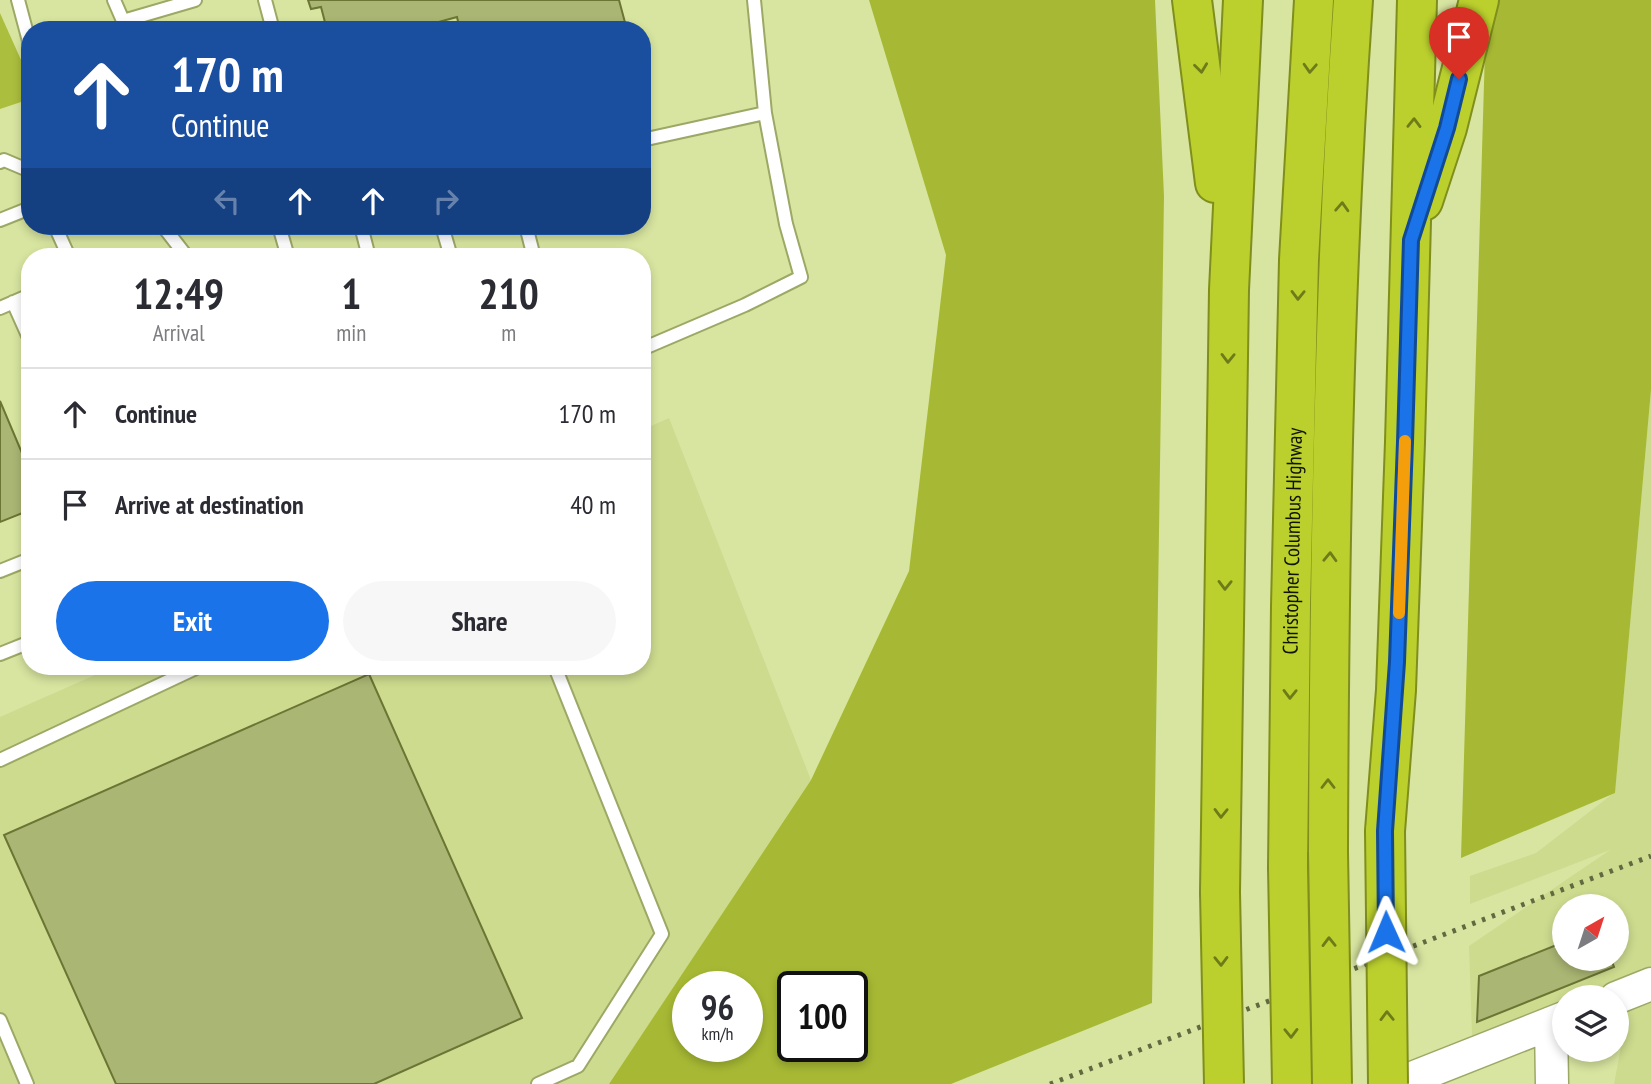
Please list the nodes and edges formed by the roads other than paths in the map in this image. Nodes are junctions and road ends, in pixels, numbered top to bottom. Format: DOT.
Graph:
graph roads {
  1 [pos="18,0"];
  2 [pos="114,0"];
  3 [pos="195,0"];
  4 [pos="265,0"];
  5 [pos="754,0"];
  6 [pos="1192,0"];
  7 [pos="1243,0"];
  8 [pos="1314,0"];
  9 [pos="1353,0"];
  10 [pos="1417,0"];
  11 [pos="1479,0"];
  12 [pos="24,21"];
  13 [pos="123,21"];
  14 [pos="138,21"];
  15 [pos="271,21"];
  16 [pos="765,113"];
  17 [pos="651,138"];
  18 [pos="0,162"];
  19 [pos="21,167"];
  20 [pos="21,212"];
  21 [pos="0,220"];
  22 [pos="1411,240"];
  23 [pos="1229,290"];
  24 [pos="21,299"];
  25 [pos="13,302"];
  26 [pos="0,307"];
  27 [pos="21,320"];
  28 [pos="651,345"];
  29 [pos="21,563"];
  30 [pos="0,572"];
  31 [pos="21,646"];
  32 [pos="0,654"];
  33 [pos="181,675"];
  34 [pos="558,675"];
  35 [pos="0,760"];
  36 [pos="1651,984"];
  37 [pos="1629,993"];
  38 [pos="0,1020"];
  39 [pos="1552,1022"];
  40 [pos="1554,1062"];
  41 [pos="27,1084"];
  42 [pos="538,1084"];
  43 [pos="1224,1084"];
  44 [pos="1292,1084"];
  45 [pos="1332,1084"];
  46 [pos="1388,1084"];
  47 [pos="1397,1084"];
  48 [pos="1552,1084"];
  1 -- 12 [label="lane"];
  2 -- 13 [label="lane"];
  3 -- 14 [label="lane"];
  4 -- 15 [label="lane"];
  5 -- 16 [label="lane"];
  6 -- 23 [label="highway, one-way"];
  7 -- 23 [label="highway"];
  8 -- 44 [label="highway, Christopher Columbus Highway, one-way, bridge"];
  45 -- 9 [label="highway, Christopher Columbus Highway, one-way, bridge"];
  22 -- 10 [label="highway, one-way"];
  11 -- 22 [label="highway"];
  16 -- 17 [label="lane"];
  16 -- 28 [label="lane"];
  18 -- 19 [label="lane"];
  20 -- 21 [label="lane"];
  46 -- 22 [label="highway, one-way, bridge"];
  23 -- 43 [label="highway, one-way, bridge"];
  24 -- 25 [label="lane"];
  25 -- 26 [label="lane"];
  25 -- 27 [label="lane"];
  29 -- 30 [label="lane"];
  31 -- 32 [label="lane"];
  33 -- 35 [label="lane"];
  34 -- 42 [label="lane"];
  36 -- 37 [label="street"];
  38 -- 41 [label="lane"];
  39 -- 47 [label="street"];
  40 -- 48 [label="street"];
}
